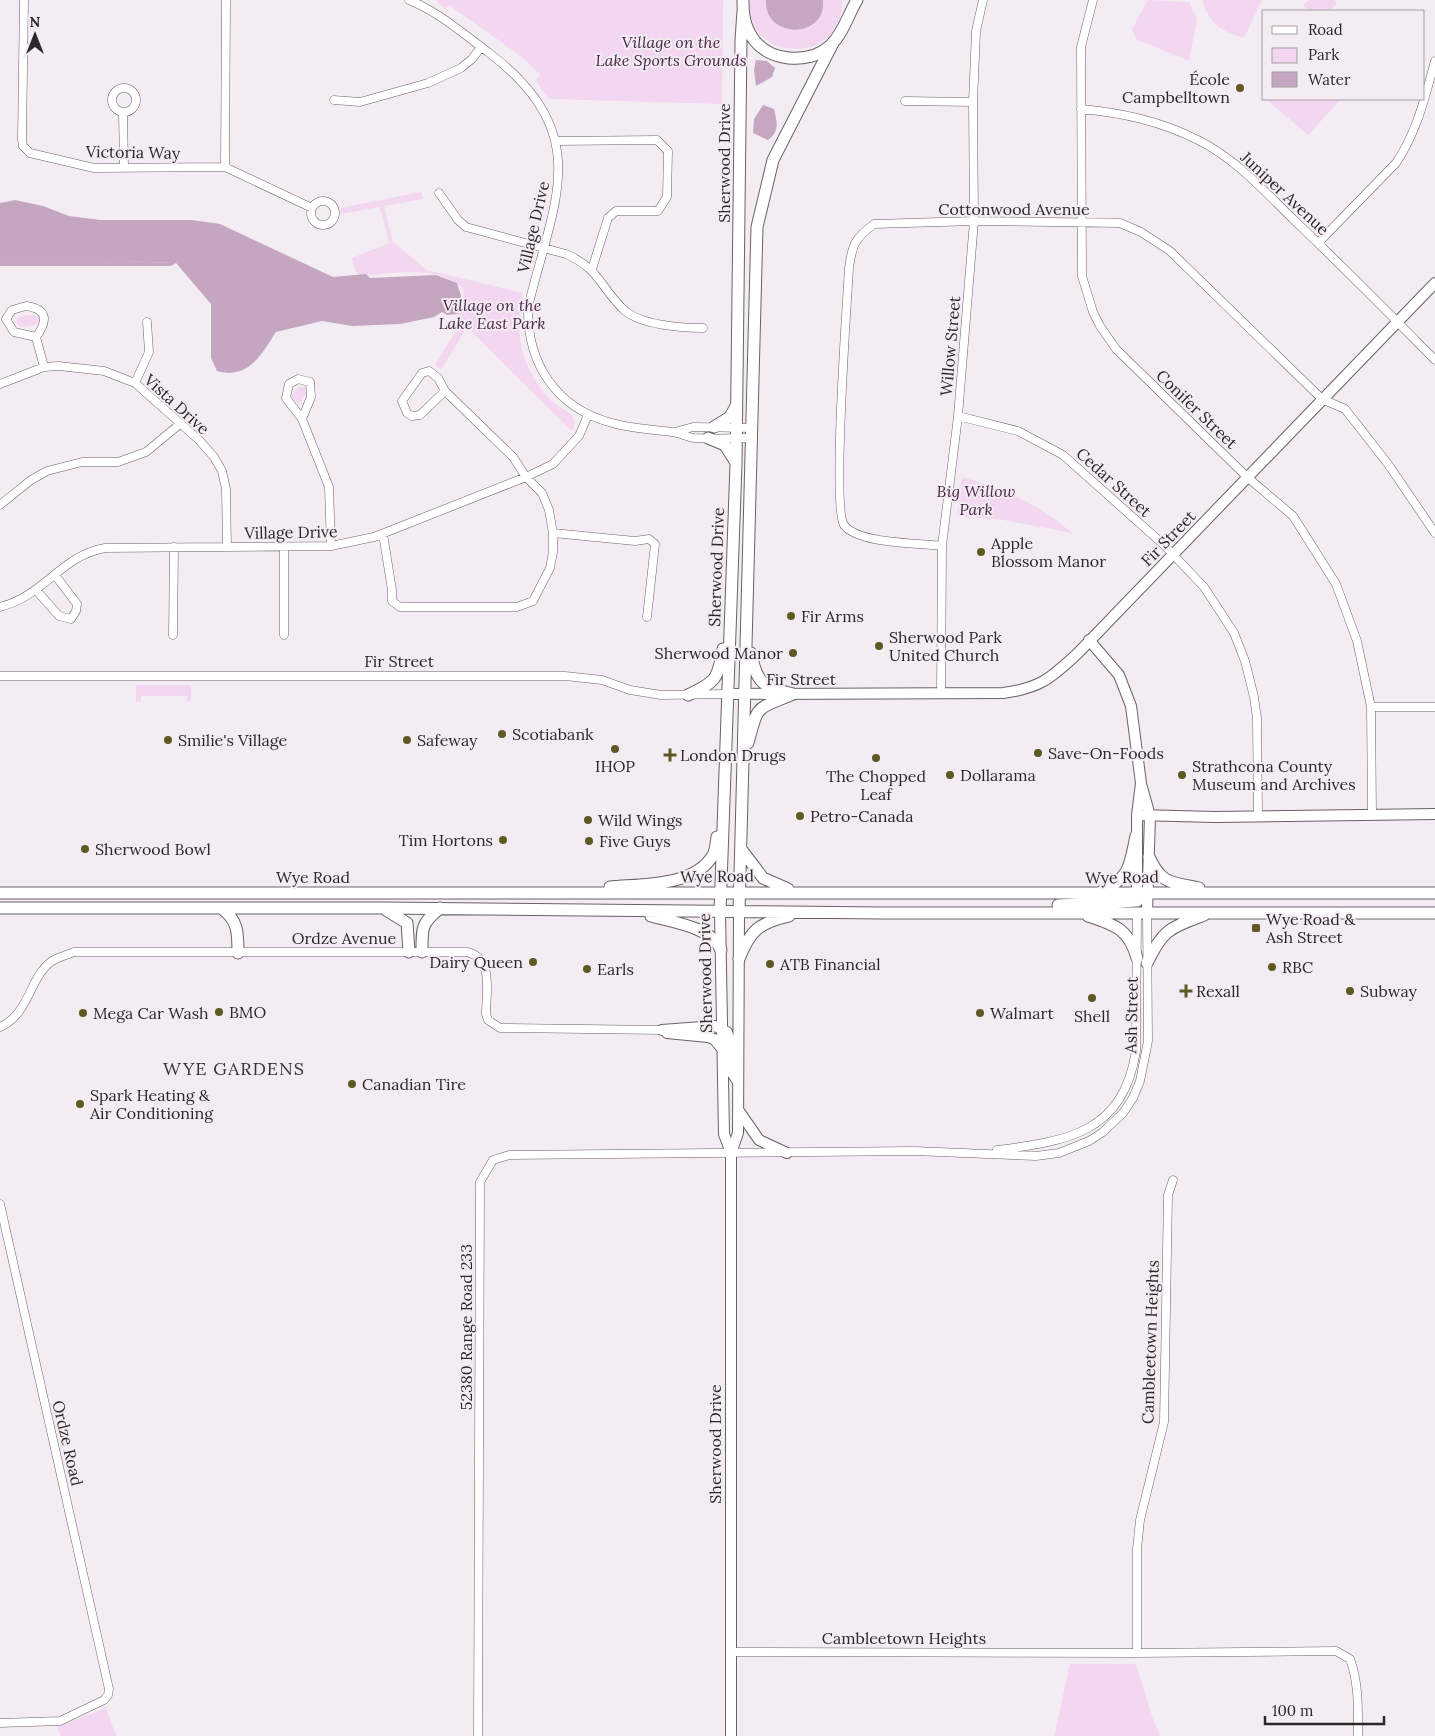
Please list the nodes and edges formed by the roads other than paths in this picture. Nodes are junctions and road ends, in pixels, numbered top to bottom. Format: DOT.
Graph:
graph roads {
  1 [pos="24,0"];
  2 [pos="226,0"];
  3 [pos="408,0"];
  4 [pos="848,0"];
  5 [pos="857,0"];
  6 [pos="983,0"];
  7 [pos="1093,0"];
  8 [pos="743,6"];
  9 [pos="849,14"];
  10 [pos="834,42"];
  11 [pos="480,47"];
  12 [pos="1435,61"];
  13 [pos="1425,97"];
  14 [pos="334,100"];
  15 [pos="1424,100"];
  16 [pos="905,101"];
  17 [pos="973,102"];
  18 [pos="1081,109"];
  19 [pos="124,112"];
  20 [pos="556,141"];
  21 [pos="124,167"];
  22 [pos="225,167"];
  23 [pos="439,193"];
  24 [pos="312,208"];
  25 [pos="974,221"];
  26 [pos="1081,221"];
  27 [pos="1318,243"];
  28 [pos="542,248"];
  29 [pos="592,269"];
  30 [pos="1435,284"];
  31 [pos="147,322"];
  32 [pos="1398,322"];
  33 [pos="703,328"];
  34 [pos="36,337"];
  35 [pos="1435,360"];
  36 [pos="44,368"];
  37 [pos="135,383"];
  38 [pos="0,384"];
  39 [pos="445,391"];
  40 [pos="1322,398"];
  41 [pos="737,402"];
  42 [pos="588,414"];
  43 [pos="958,416"];
  44 [pos="302,419"];
  45 [pos="180,424"];
  46 [pos="673,432"];
  47 [pos="711,432"];
  48 [pos="737,433"];
  49 [pos="752,433"];
  50 [pos="736,464"];
  51 [pos="1246,476"];
  52 [pos="526,477"];
  53 [pos="0,505"];
  54 [pos="553,532"];
  55 [pos="1435,533"];
  56 [pos="384,534"];
  57 [pos="284,546"];
  58 [pos="331,546"];
  59 [pos="942,546"];
  60 [pos="227,547"];
  61 [pos="174,548"];
  62 [pos="1174,554"];
  63 [pos="55,575"];
  64 [pos="37,591"];
  65 [pos="730,605"];
  66 [pos="0,606"];
  67 [pos="647,617"];
  68 [pos="747,628"];
  69 [pos="173,635"];
  70 [pos="284,635"];
  71 [pos="1090,640"];
  72 [pos="0,676"];
  73 [pos="728,694"];
  74 [pos="744,694"];
  75 [pos="793,694"];
  76 [pos="941,694"];
  77 [pos="688,695"];
  78 [pos="1371,707"];
  79 [pos="1435,707"];
  80 [pos="743,763"];
  81 [pos="726,773"];
  82 [pos="1141,783"];
  83 [pos="1372,813"];
  84 [pos="1435,814"];
  85 [pos="1137,815"];
  86 [pos="1150,816"];
  87 [pos="1258,816"];
  88 [pos="1136,836"];
  89 [pos="741,848"];
  90 [pos="1149,857"];
  91 [pos="740,892"];
  92 [pos="796,892"];
  93 [pos="0,893"];
  94 [pos="554,893"];
  95 [pos="721,893"];
  96 [pos="1223,893"];
  97 [pos="1435,893"];
  98 [pos="1099,894"];
  99 [pos="1140,895"];
  100 [pos="0,908"];
  101 [pos="221,908"];
  102 [pos="382,908"];
  103 [pos="440,908"];
  104 [pos="634,912"];
  105 [pos="720,912"];
  106 [pos="739,912"];
  107 [pos="805,912"];
  108 [pos="1211,912"];
  109 [pos="1013,913"];
  110 [pos="1076,913"];
  111 [pos="1142,913"];
  112 [pos="1435,913"];
  113 [pos="721,950"];
  114 [pos="238,952"];
  115 [pos="409,952"];
  116 [pos="422,952"];
  117 [pos="739,959"];
  118 [pos="1142,960"];
  119 [pos="0,1027"];
  120 [pos="662,1030"];
  121 [pos="723,1030"];
  122 [pos="723,1050"];
  123 [pos="739,1083"];
  124 [pos="739,1109"];
  125 [pos="787,1152"];
  126 [pos="975,1152"];
  127 [pos="731,1153"];
  128 [pos="1173,1180"];
  129 [pos="0,1204"];
  130 [pos="731,1652"];
  131 [pos="1137,1653"];
  132 [pos="0,1723"];
  133 [pos="478,1736"];
  134 [pos="731,1736"];
  135 [pos="1358,1736"];
  1 -- 21 [label="street, Victoria Way"];
  2 -- 22 [label="street"];
  3 -- 11 [label="street, Village Drive"];
  4 -- 9 [label="main road"];
  5 -- 9 [label="main road"];
  6 -- 17 [label="street, Willow Street"];
  7 -- 18 [label="street, Conifer Street"];
  8 -- 10 [label="main road"];
  8 -- 41 [label="main road, Sherwood Drive"];
  9 -- 10 [label="main road, Sherwood Drive"];
  10 -- 49 [label="main road, Sherwood Drive"];
  11 -- 14 [label="street"];
  11 -- 20 [label="street, Village Drive"];
  12 -- 13 [label="street"];
  15 -- 27 [label="street"];
  16 -- 17 [label="street"];
  17 -- 25 [label="street, Willow Street"];
  18 -- 26 [label="street, Conifer Street"];
  18 -- 27 [label="street, Juniper Avenue"];
  19 -- 21 [label="street"];
  20 -- 28 [label="street, Village Drive"];
  20 -- 29 [label="street"];
  21 -- 22 [label="street, Victoria Way"];
  22 -- 24 [label="street"];
  23 -- 28 [label="street"];
  25 -- 26 [label="street, Cottonwood Avenue"];
  25 -- 43 [label="street, Willow Street"];
  25 -- 59 [label="street, Cottonwood Avenue"];
  26 -- 40 [label="street, Cottonwood Avenue"];
  26 -- 51 [label="street, Conifer Street"];
  27 -- 32 [label="street, Juniper Avenue"];
  28 -- 29 [label="street"];
  28 -- 42 [label="street, Village Drive"];
  29 -- 33 [label="street"];
  30 -- 32 [label="street, Fir Street"];
  31 -- 37 [label="street"];
  32 -- 35 [label="street, Juniper Avenue"];
  32 -- 40 [label="street, Fir Street"];
  34 -- 34 [label="street"];
  34 -- 36 [label="street"];
  36 -- 37 [label="street, Vista Drive"];
  36 -- 38 [label="street, Vista Drive"];
  37 -- 45 [label="street, Vista Drive"];
  39 -- 39 [label="street"];
  39 -- 52 [label="street"];
  40 -- 51 [label="street, Fir Street"];
  40 -- 55 [label="street, Cottonwood Avenue"];
  41 -- 47 [label="main road"];
  41 -- 48 [label="main road, Sherwood Drive"];
  42 -- 46 [label="street, Village Drive"];
  42 -- 52 [label="street, Village Drive"];
  43 -- 59 [label="street, Willow Street"];
  43 -- 62 [label="street, Cedar Street"];
  44 -- 44 [label="street"];
  44 -- 58 [label="street"];
  45 -- 53 [label="street"];
  45 -- 60 [label="street, Vista Drive"];
  46 -- 47 [label="street, Village Drive"];
  46 -- 47 [label="street, Village Drive"];
  47 -- 48 [label="street, Village Drive"];
  47 -- 48 [label="street, Village Drive"];
  47 -- 50 [label="main road"];
  48 -- 49 [label="street, Village Drive"];
  48 -- 50 [label="main road, Sherwood Drive"];
  49 -- 68 [label="main road, Sherwood Drive"];
  50 -- 65 [label="main road, Sherwood Drive"];
  51 -- 62 [label="street, Fir Street"];
  51 -- 78 [label="street, Conifer Street"];
  52 -- 54 [label="street"];
  52 -- 56 [label="street, Village Drive"];
  54 -- 56 [label="street"];
  54 -- 67 [label="street"];
  56 -- 58 [label="street, Village Drive"];
  57 -- 58 [label="street, Village Drive"];
  57 -- 60 [label="street, Village Drive"];
  57 -- 70 [label="street"];
  59 -- 76 [label="street, Willow Street"];
  60 -- 61 [label="street, Village Drive"];
  61 -- 63 [label="street, Village Drive"];
  61 -- 69 [label="street"];
  62 -- 71 [label="street, Fir Street"];
  62 -- 87 [label="street, Cedar Street"];
  63 -- 64 [label="street, Village Drive"];
  63 -- 64 [label="street"];
  64 -- 66 [label="street, Village Drive"];
  65 -- 73 [label="main road, Sherwood Drive"];
  65 -- 77 [label="main road"];
  68 -- 74 [label="main road, Sherwood Drive"];
  68 -- 75 [label="main road"];
  71 -- 76 [label="street, Fir Street"];
  71 -- 82 [label="street, Ash Street"];
  72 -- 77 [label="street, Fir Street"];
  73 -- 74 [label="street, Fir Street"];
  73 -- 77 [label="street, Fir Street"];
  73 -- 81 [label="main road, Sherwood Drive"];
  74 -- 75 [label="street, Fir Street"];
  74 -- 80 [label="main road, Sherwood Drive"];
  75 -- 76 [label="street, Fir Street"];
  75 -- 80 [label="main road"];
  78 -- 79 [label="street"];
  78 -- 83 [label="street, Conifer Street"];
  80 -- 89 [label="main road, Sherwood Drive"];
  81 -- 94 [label="main road"];
  81 -- 95 [label="main road, Sherwood Drive"];
  82 -- 85 [label="street, Ash Street"];
  82 -- 86 [label="street, Ash Street"];
  83 -- 84 [label="street"];
  83 -- 87 [label="street"];
  85 -- 86 [label="street"];
  85 -- 88 [label="street, Ash Street"];
  86 -- 87 [label="street"];
  86 -- 90 [label="street, Ash Street"];
  88 -- 98 [label="main road"];
  88 -- 99 [label="street, Ash Street"];
  89 -- 91 [label="main road, Sherwood Drive"];
  89 -- 92 [label="main road"];
  90 -- 96 [label="main road"];
  90 -- 99 [label="street, Ash Street"];
  91 -- 92 [label="main road, Wye Road"];
  91 -- 95 [label="main road, Wye Road"];
  91 -- 106 [label="main road, Sherwood Drive"];
  92 -- 98 [label="main road, Wye Road"];
  93 -- 94 [label="main road, Wye Road"];
  94 -- 95 [label="main road, Wye Road"];
  95 -- 105 [label="main road, Sherwood Drive"];
  96 -- 97 [label="main road, Wye Road"];
  96 -- 99 [label="main road, Wye Road"];
  98 -- 99 [label="main road, Wye Road"];
  99 -- 109 [label="main road"];
  99 -- 111 [label="street, Ash Street"];
  100 -- 101 [label="main road, Wye Road"];
  101 -- 102 [label="main road, Wye Road"];
  101 -- 114 [label="main road"];
  102 -- 103 [label="main road, Wye Road"];
  102 -- 115 [label="main road"];
  103 -- 104 [label="main road, Wye Road"];
  103 -- 116 [label="main road"];
  104 -- 105 [label="main road, Wye Road"];
  104 -- 113 [label="main road"];
  105 -- 106 [label="main road, Wye Road"];
  105 -- 113 [label="street, Sherwood Drive"];
  106 -- 107 [label="main road, Wye Road"];
  106 -- 117 [label="street, Sherwood Drive"];
  107 -- 109 [label="main road, Wye Road"];
  107 -- 117 [label="main road"];
  108 -- 111 [label="main road, Wye Road"];
  108 -- 112 [label="main road, Wye Road"];
  108 -- 118 [label="main road"];
  109 -- 110 [label="main road, Wye Road"];
  110 -- 111 [label="main road, Wye Road"];
  110 -- 118 [label="main road"];
  111 -- 118 [label="street, Ash Street"];
  113 -- 121 [label="street, Sherwood Drive"];
  114 -- 115 [label="street, Ordze Avenue"];
  114 -- 119 [label="street, Ordze Avenue"];
  115 -- 116 [label="street, Ordze Avenue"];
  116 -- 120 [label="street, Ordze Avenue"];
  117 -- 123 [label="street, Sherwood Drive"];
  118 -- 126 [label="street, Ash Street"];
  118 -- 126 [label="street, Ash Street"];
  120 -- 121 [label="street"];
  120 -- 122 [label="street"];
  121 -- 122 [label="street, Sherwood Drive"];
  121 -- 123 [label="street"];
  122 -- 127 [label="street, Sherwood Drive"];
  123 -- 124 [label="street, Sherwood Drive"];
  124 -- 125 [label="street"];
  124 -- 127 [label="street, Sherwood Drive"];
  125 -- 126 [label="street, Ash Street"];
  125 -- 127 [label="street, Ash Street"];
  127 -- 130 [label="street, Sherwood Drive"];
  127 -- 133 [label="street, 52380 Range Road 233"];
  128 -- 131 [label="street, Cambleetown Heights"];
  129 -- 132 [label="street, Ordze Road"];
  130 -- 131 [label="street, Cambleetown Heights"];
  130 -- 134 [label="street, Sherwood Drive"];
  131 -- 135 [label="street, Cambleetown Heights"];
}
